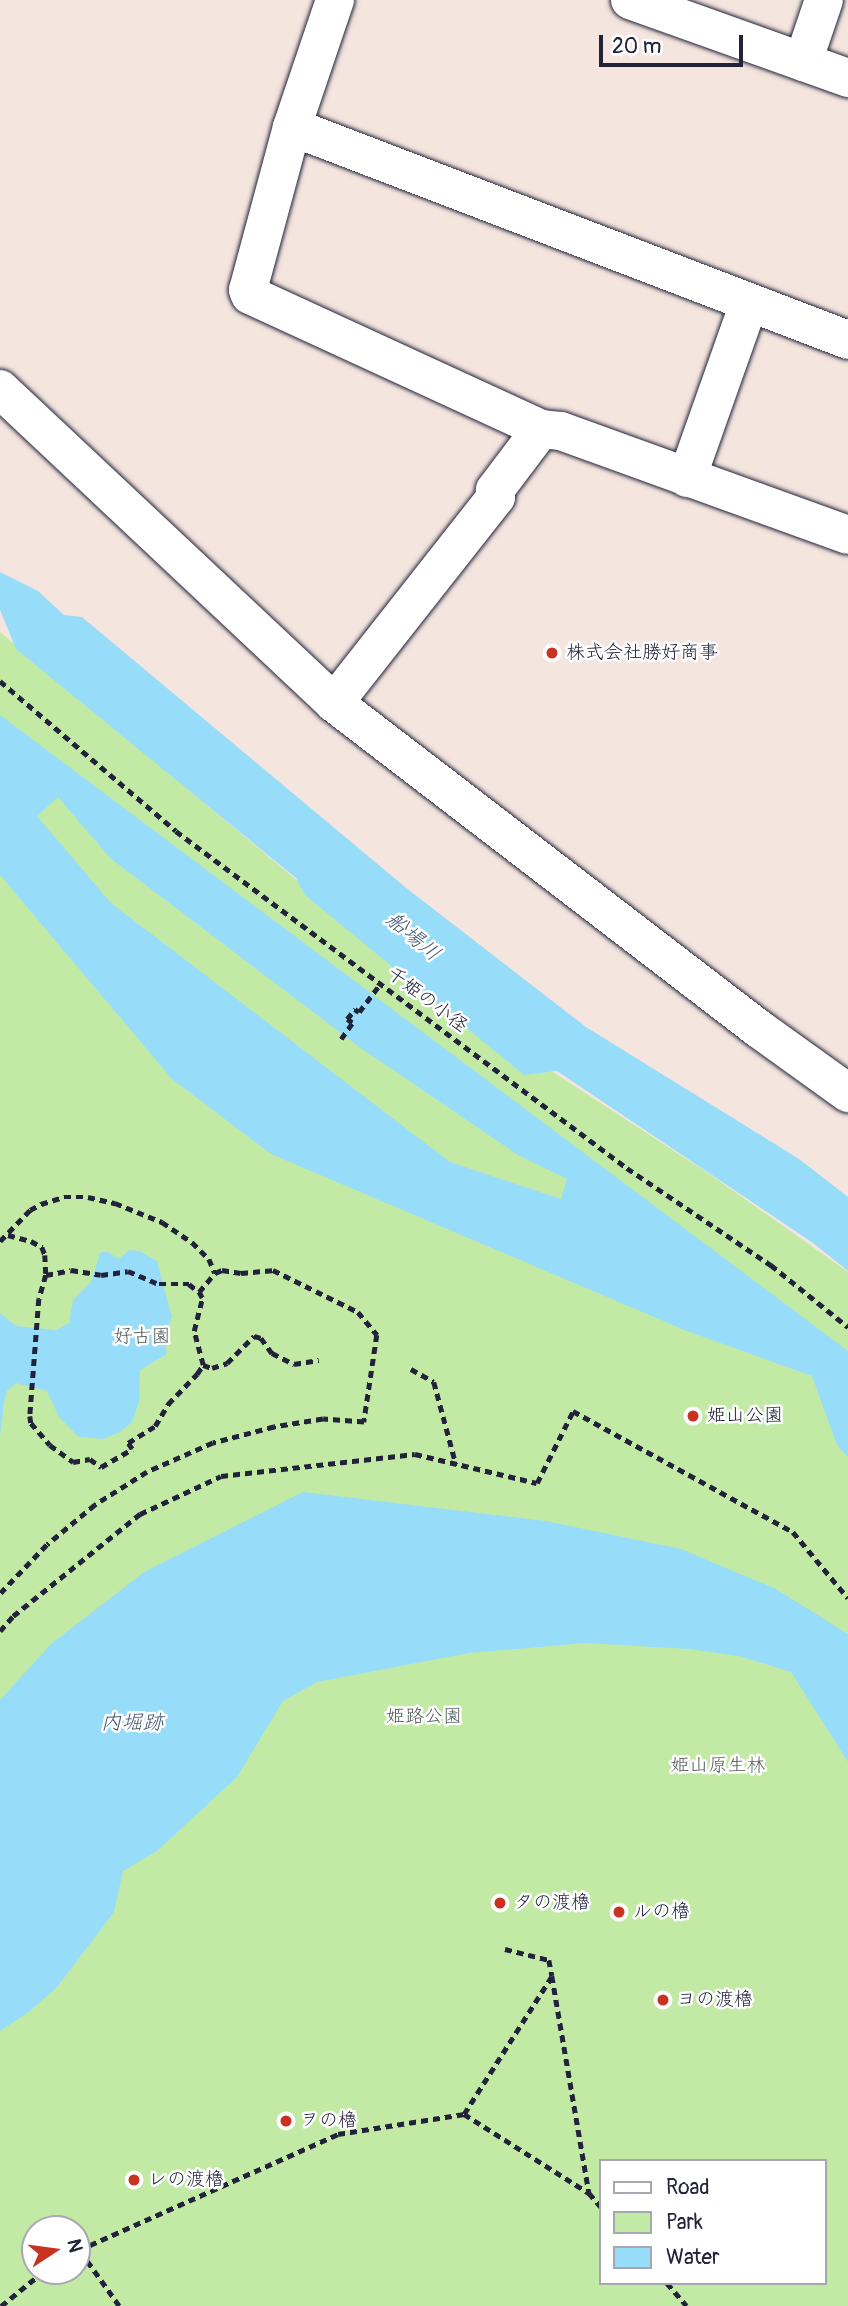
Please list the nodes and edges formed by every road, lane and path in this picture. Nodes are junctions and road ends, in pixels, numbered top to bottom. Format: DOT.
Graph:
graph roads {
  1 [pos="335,0"];
  2 [pos="630,0"];
  3 [pos="824,0"];
  4 [pos="803,62"];
  5 [pos="848,78"];
  6 [pos="292,127"];
  7 [pos="749,303"];
  8 [pos="848,340"];
  9 [pos="0,389"];
  10 [pos="541,429"];
  11 [pos="687,478"];
  12 [pos="848,535"];
  13 [pos="0,681"];
  14 [pos="334,703"];
  15 [pos="381,983"];
  16 [pos="341,1039"];
  17 [pos="848,1093"];
  18 [pos="8,1235"];
  19 [pos="0,1241"];
  20 [pos="215,1273"];
  21 [pos="46,1275"];
  22 [pos="199,1292"];
  23 [pos="848,1327"];
  24 [pos="319,1360"];
  25 [pos="203,1365"];
  26 [pos="411,1368"];
  27 [pos="456,1464"];
  28 [pos="0,1594"];
  29 [pos="848,1598"];
  30 [pos="0,1631"];
  31 [pos="505,1949"];
  32 [pos="552,1976"];
  33 [pos="464,2114"];
  34 [pos="589,2193"];
  35 [pos="600,2206"];
  36 [pos="91,2244"];
  37 [pos="91,2268"];
  38 [pos="27,2285"];
  39 [pos="669,2285"];
  40 [pos="1,2306"];
  41 [pos="119,2306"];
  42 [pos="687,2306"];
  1 -- 6 [label="street"];
  2 -- 4 [label="street"];
  3 -- 4 [label="street"];
  4 -- 5 [label="street"];
  6 -- 7 [label="street"];
  6 -- 10 [label="street"];
  7 -- 8 [label="street"];
  7 -- 11 [label="street"];
  9 -- 14 [label="street"];
  10 -- 11 [label="street"];
  10 -- 14 [label="street"];
  11 -- 12 [label="street"];
  13 -- 15 [label="path, 千姫の小径"];
  14 -- 17 [label="street"];
  15 -- 16 [label="path"];
  15 -- 23 [label="path, 千姫の小径"];
  18 -- 19 [label="path"];
  18 -- 20 [label="path"];
  18 -- 21 [label="path"];
  20 -- 22 [label="path"];
  20 -- 28 [label="path"];
  21 -- 22 [label="path"];
  21 -- 25 [label="path"];
  22 -- 25 [label="path"];
  24 -- 25 [label="path"];
  26 -- 27 [label="path"];
  27 -- 29 [label="path"];
  27 -- 30 [label="path"];
  31 -- 32 [label="path"];
  32 -- 33 [label="path"];
  32 -- 34 [label="path"];
  33 -- 34 [label="path"];
  33 -- 36 [label="path"];
  34 -- 35 [label="path"];
  37 -- 41 [label="path"];
  38 -- 40 [label="path"];
  39 -- 42 [label="path"];
}
